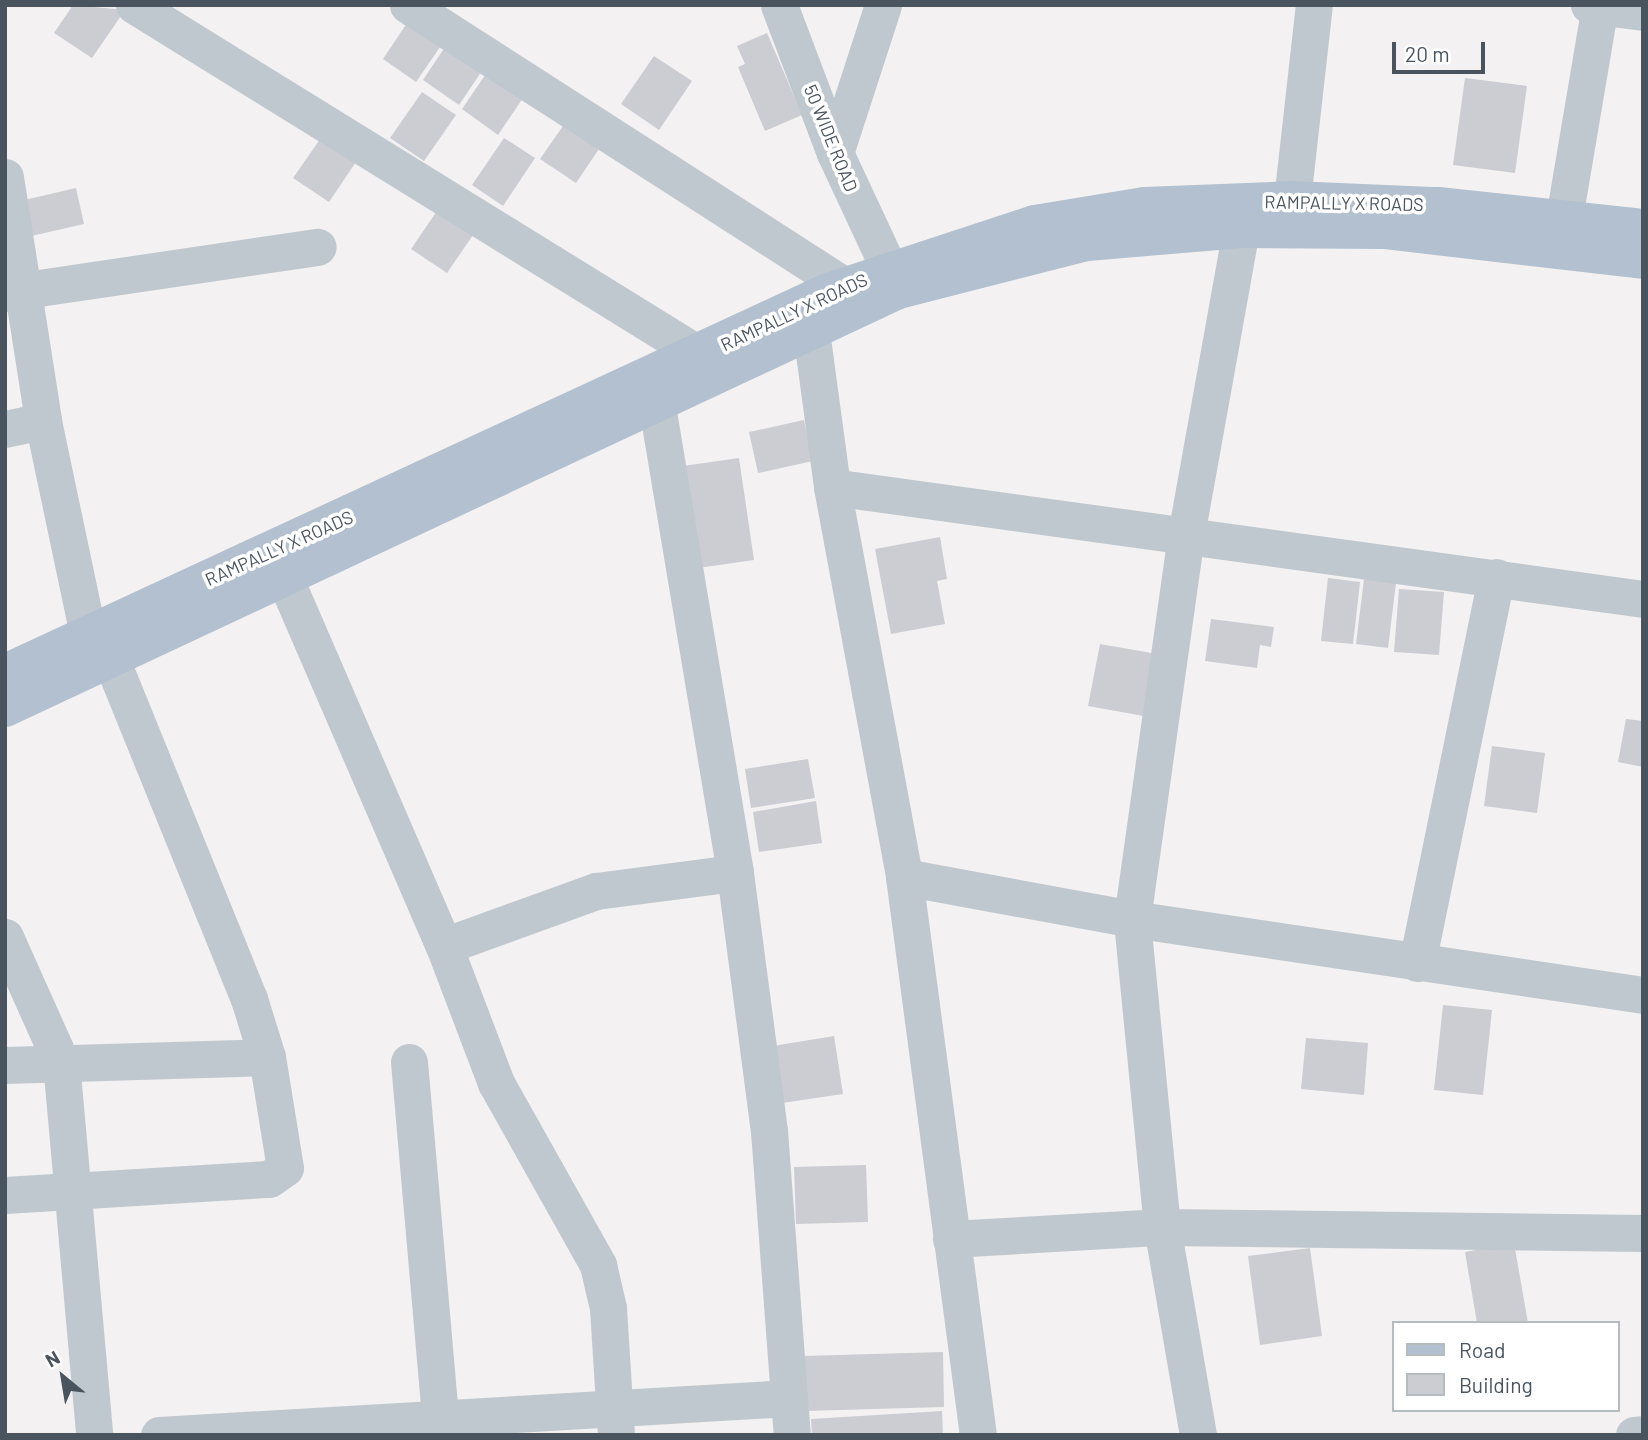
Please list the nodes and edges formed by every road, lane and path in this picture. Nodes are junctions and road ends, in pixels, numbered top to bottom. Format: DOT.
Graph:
graph roads {
  1 [pos="134,5"];
  2 [pos="408,5"];
  3 [pos="779,5"];
  4 [pos="883,5"];
  5 [pos="1314,5"];
  6 [pos="1596,6"];
  7 [pos="1643,12"];
  8 [pos="835,153"];
  9 [pos="5,177"];
  10 [pos="1292,200"];
  11 [pos="1564,218"];
  12 [pos="1643,228"];
  13 [pos="1241,229"];
  14 [pos="318,247"];
  15 [pos="1643,260"];
  16 [pos="889,269"];
  17 [pos="845,286"];
  18 [pos="14,291"];
  19 [pos="811,331"];
  20 [pos="700,355"];
  21 [pos="657,406"];
  22 [pos="43,421"];
  23 [pos="5,429"];
  24 [pos="832,487"];
  25 [pos="1186,535"];
  26 [pos="1496,577"];
  27 [pos="285,579"];
  28 [pos="1643,599"];
  29 [pos="99,646"];
  30 [pos="5,673"];
  31 [pos="5,708"];
  32 [pos="736,873"];
  33 [pos="904,877"];
  34 [pos="1132,919"];
  35 [pos="5,937"];
  36 [pos="444,946"];
  37 [pos="1417,963"];
  38 [pos="1643,995"];
  39 [pos="267,1057"];
  40 [pos="61,1062"];
  41 [pos="409,1062"];
  42 [pos="5,1065"];
  43 [pos="72,1190"];
  44 [pos="5,1195"];
  45 [pos="1161,1227"];
  46 [pos="1643,1233"];
  47 [pos="951,1239"];
  48 [pos="789,1398"];
  49 [pos="615,1421"];
  50 [pos="456,1423"];
  51 [pos="1643,1434"];
  52 [pos="94,1435"];
  53 [pos="159,1435"];
  54 [pos="792,1435"];
  55 [pos="978,1435"];
  56 [pos="1198,1435"];
  57 [pos="1634,1435"];
  1 -- 20 [label="street"];
  2 -- 17 [label="street"];
  3 -- 8 [label="street, 50 WIDE ROAD"];
  4 -- 8 [label="street"];
  5 -- 10 [label="street"];
  6 -- 7 [label="street"];
  6 -- 11 [label="street"];
  8 -- 16 [label="street, 50 WIDE ROAD"];
  9 -- 18 [label="street"];
  10 -- 11 [label="main road, RAMPALLY X ROADS"];
  10 -- 16 [label="main road, RAMPALLY X ROADS"];
  11 -- 12 [label="main road, RAMPALLY X ROADS"];
  13 -- 15 [label="main road"];
  13 -- 19 [label="main road"];
  13 -- 25 [label="street"];
  14 -- 18 [label="street"];
  16 -- 17 [label="main road, RAMPALLY X ROADS"];
  17 -- 20 [label="main road, RAMPALLY X ROADS"];
  18 -- 22 [label="street"];
  19 -- 21 [label="main road"];
  19 -- 24 [label="street"];
  20 -- 29 [label="main road, RAMPALLY X ROADS"];
  21 -- 27 [label="main road"];
  21 -- 32 [label="street"];
  22 -- 23 [label="street"];
  22 -- 29 [label="street"];
  24 -- 25 [label="street"];
  24 -- 33 [label="street"];
  25 -- 26 [label="street"];
  25 -- 34 [label="street"];
  26 -- 28 [label="street"];
  26 -- 37 [label="street"];
  27 -- 29 [label="main road"];
  27 -- 36 [label="street"];
  29 -- 30 [label="main road, RAMPALLY X ROADS"];
  29 -- 31 [label="main road"];
  29 -- 39 [label="street"];
  32 -- 36 [label="street"];
  32 -- 48 [label="street"];
  33 -- 34 [label="street"];
  33 -- 47 [label="street"];
  34 -- 37 [label="street"];
  34 -- 45 [label="street"];
  35 -- 40 [label="street"];
  36 -- 49 [label="street"];
  37 -- 38 [label="street"];
  39 -- 40 [label="street"];
  39 -- 43 [label="street"];
  40 -- 42 [label="street"];
  40 -- 43 [label="street"];
  41 -- 50 [label="street"];
  43 -- 44 [label="street"];
  43 -- 52 [label="street"];
  45 -- 46 [label="street"];
  45 -- 47 [label="street"];
  45 -- 56 [label="street"];
  47 -- 55 [label="street"];
  48 -- 49 [label="street"];
  48 -- 54 [label="street"];
  49 -- 50 [label="street"];
  50 -- 53 [label="street"];
  51 -- 57 [label="street"];
}
